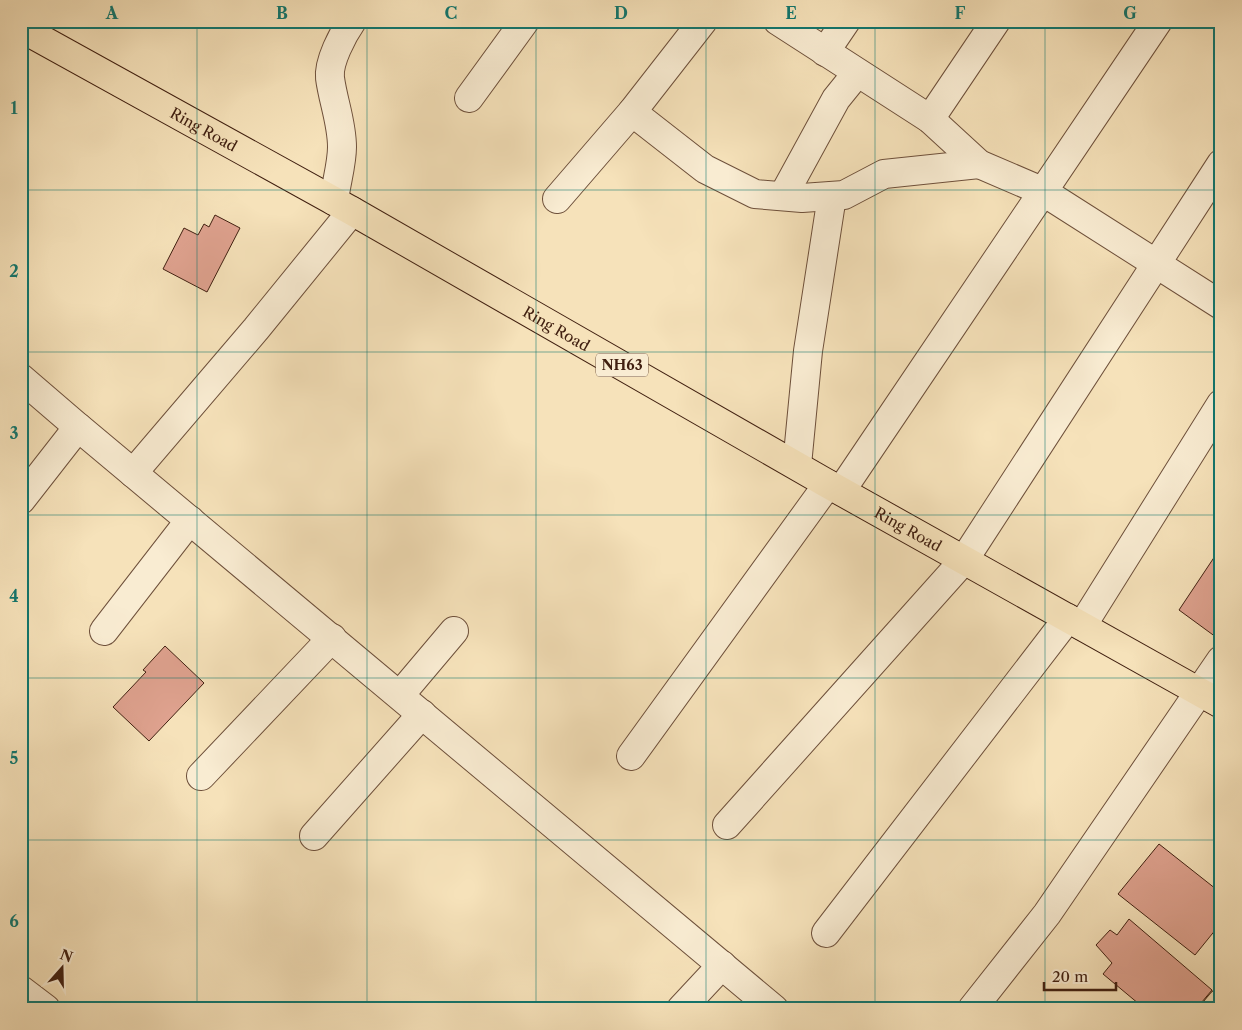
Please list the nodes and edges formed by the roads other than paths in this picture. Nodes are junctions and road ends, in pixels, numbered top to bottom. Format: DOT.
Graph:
graph roads {
  1 [pos="352,21"];
  2 [pos="525,21"];
  3 [pos="702,21"];
  4 [pos="778,21"];
  5 [pos="846,21"];
  6 [pos="996,21"];
  7 [pos="1158,21"];
  8 [pos="21,28"];
  9 [pos="825,52"];
  10 [pos="857,73"];
  11 [pos="469,98"];
  12 [pos="632,112"];
  13 [pos="930,119"];
  14 [pos="979,164"];
  15 [pos="1221,164"];
  16 [pos="1042,191"];
  17 [pos="783,196"];
  18 [pos="832,196"];
  19 [pos="557,199"];
  20 [pos="343,206"];
  21 [pos="1157,264"];
  22 [pos="1221,305"];
  23 [pos="21,378"];
  24 [pos="1221,404"];
  25 [pos="78,428"];
  26 [pos="798,465"];
  27 [pos="133,472"];
  28 [pos="834,487"];
  29 [pos="21,500"];
  30 [pos="190,520"];
  31 [pos="964,560"];
  32 [pos="1075,622"];
  33 [pos="104,631"];
  34 [pos="454,631"];
  35 [pos="332,638"];
  36 [pos="1221,660"];
  37 [pos="400,695"];
  38 [pos="1210,698"];
  39 [pos="422,714"];
  40 [pos="630,756"];
  41 [pos="201,776"];
  42 [pos="727,825"];
  43 [pos="314,836"];
  44 [pos="826,934"];
  45 [pos="722,965"];
  46 [pos="21,990"];
  47 [pos="1221,1003"];
  48 [pos="46,1009"];
  49 [pos="681,1009"];
  50 [pos="774,1009"];
  51 [pos="972,1009"];
  52 [pos="1216,1009"];
  1 -- 20 [label="street"];
  2 -- 11 [label="street"];
  3 -- 12 [label="street"];
  4 -- 9 [label="street"];
  5 -- 9 [label="street"];
  6 -- 13 [label="street"];
  7 -- 16 [label="street"];
  8 -- 20 [label="main road, Ring Road / NH63"];
  9 -- 10 [label="street"];
  10 -- 13 [label="street"];
  10 -- 17 [label="street"];
  12 -- 17 [label="street"];
  12 -- 19 [label="street"];
  13 -- 14 [label="street"];
  14 -- 16 [label="street"];
  14 -- 18 [label="street"];
  15 -- 21 [label="street"];
  16 -- 21 [label="street"];
  16 -- 28 [label="street"];
  17 -- 18 [label="street"];
  18 -- 26 [label="street"];
  20 -- 26 [label="main road, Ring Road / NH63"];
  20 -- 27 [label="street"];
  21 -- 22 [label="street"];
  21 -- 31 [label="street"];
  23 -- 25 [label="street"];
  24 -- 32 [label="street"];
  25 -- 27 [label="street"];
  25 -- 29 [label="street"];
  26 -- 28 [label="main road, Ring Road / NH63"];
  27 -- 30 [label="street"];
  28 -- 31 [label="main road, Ring Road / NH63"];
  28 -- 40 [label="street"];
  30 -- 33 [label="street"];
  30 -- 35 [label="street"];
  31 -- 32 [label="main road, Ring Road / NH63"];
  31 -- 42 [label="street"];
  32 -- 38 [label="main road, Ring Road / NH63"];
  32 -- 44 [label="street"];
  34 -- 37 [label="street"];
  35 -- 37 [label="street"];
  35 -- 41 [label="street"];
  36 -- 38 [label="street"];
  37 -- 39 [label="street"];
  38 -- 51 [label="street"];
  39 -- 43 [label="street"];
  39 -- 45 [label="street"];
  45 -- 49 [label="street"];
  45 -- 50 [label="street"];
  46 -- 48 [label="street"];
  47 -- 52 [label="main road"];
}
